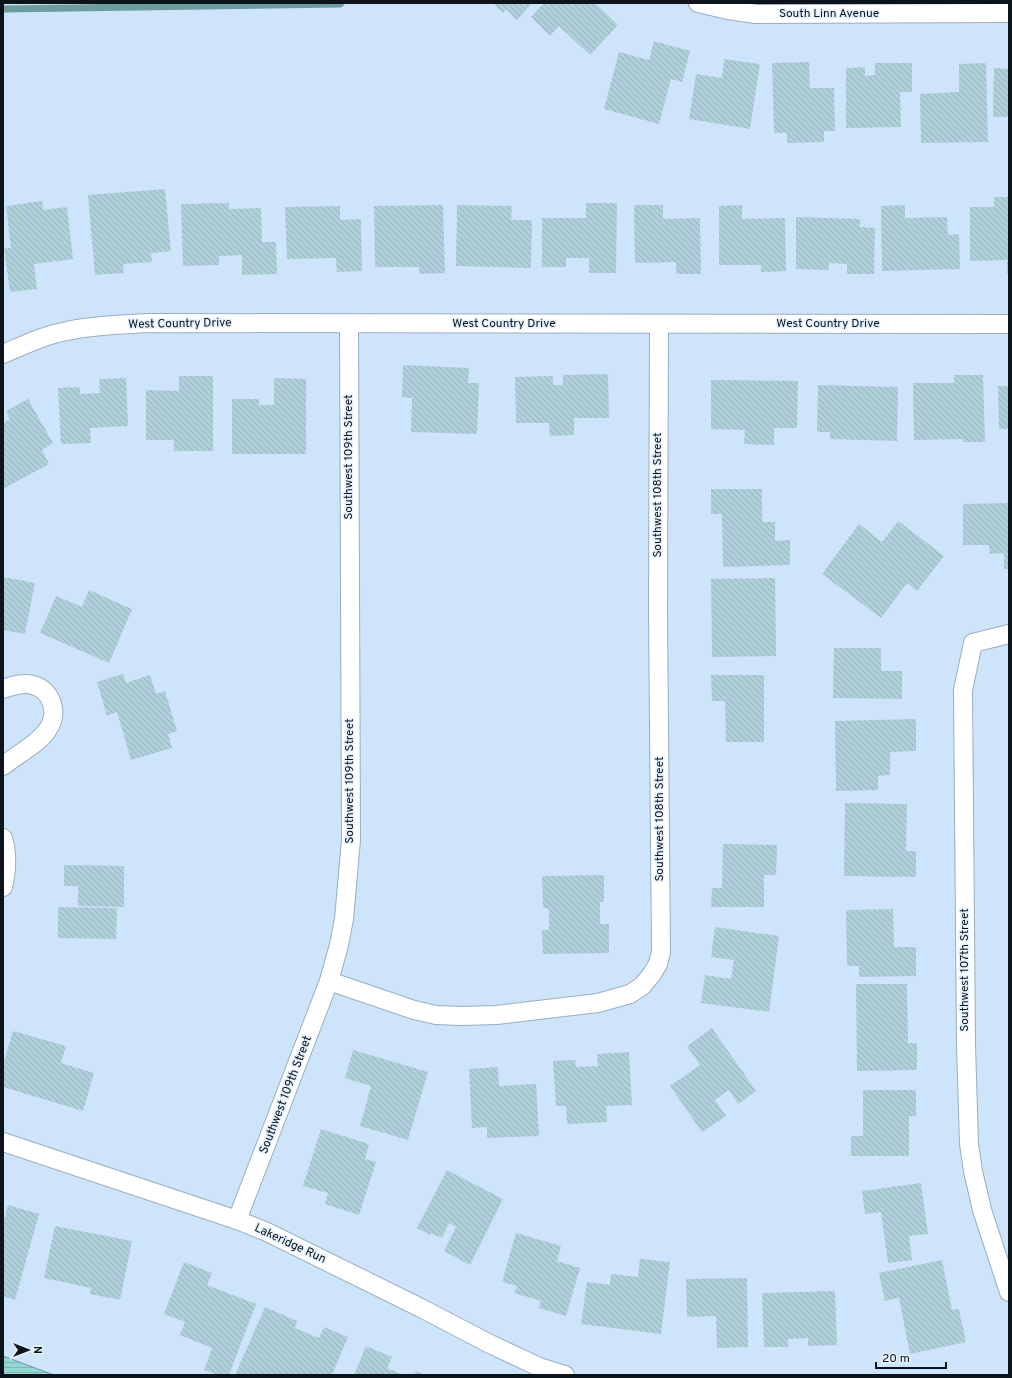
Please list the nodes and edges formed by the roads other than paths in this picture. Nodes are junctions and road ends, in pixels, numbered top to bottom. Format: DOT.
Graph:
graph roads {
  1 [pos="698,3"];
  2 [pos="1009,13"];
  3 [pos="349,324"];
  4 [pos="659,324"];
  5 [pos="1009,324"];
  6 [pos="3,354"];
  7 [pos="1009,634"];
  8 [pos="3,690"];
  9 [pos="3,766"];
  10 [pos="3,838"];
  11 [pos="3,887"];
  12 [pos="329,981"];
  13 [pos="3,1142"];
  14 [pos="237,1220"];
  15 [pos="1009,1292"];
  16 [pos="565,1375"];
  1 -- 2 [label="street, South Linn Avenue"];
  3 -- 4 [label="street, West Country Drive"];
  3 -- 6 [label="street, West Country Drive"];
  3 -- 12 [label="street, Southwest 109th Street"];
  4 -- 5 [label="street, West Country Drive"];
  4 -- 12 [label="street, Southwest 108th Street"];
  7 -- 15 [label="street, Southwest 107th Street"];
  8 -- 9 [label="street"];
  10 -- 11 [label="street"];
  12 -- 14 [label="street, Southwest 109th Street"];
  13 -- 14 [label="street, Lakeridge Run"];
  14 -- 16 [label="street, Lakeridge Run"];
}
